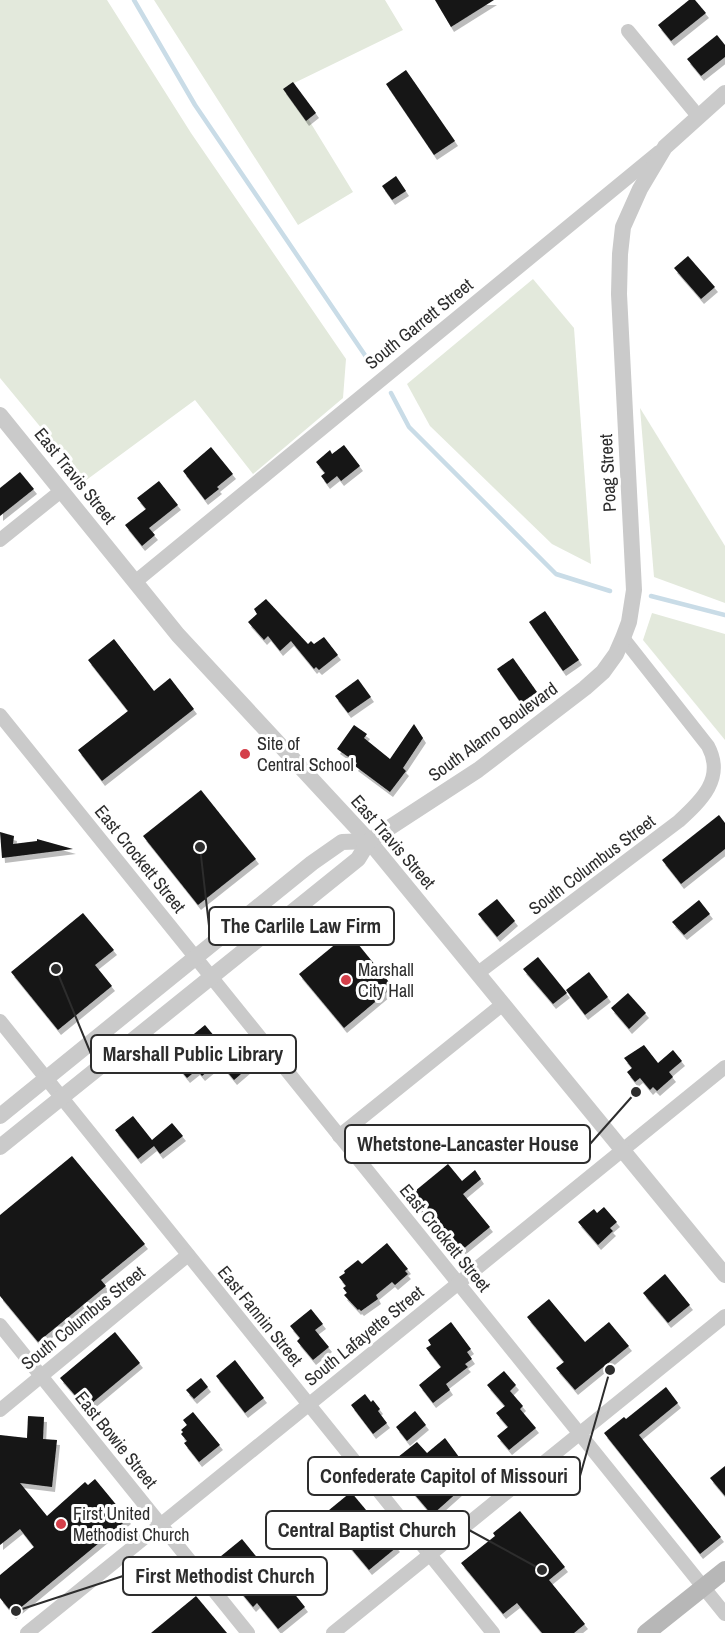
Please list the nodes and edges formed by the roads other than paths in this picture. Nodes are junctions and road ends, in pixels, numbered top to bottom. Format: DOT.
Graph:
graph roads {
  1 [pos="628,31"];
  2 [pos="725,93"];
  3 [pos="698,116"];
  4 [pos="665,147"];
  5 [pos="0,415"];
  6 [pos="61,491"];
  7 [pos="0,540"];
  8 [pos="135,582"];
  9 [pos="623,638"];
  10 [pos="0,715"];
  11 [pos="369,841"];
  12 [pos="196,957"];
  13 [pos="478,973"];
  14 [pos="212,978"];
  15 [pos="503,1004"];
  16 [pos="0,1021"];
  17 [pos="725,1067"];
  18 [pos="46,1078"];
  19 [pos="62,1098"];
  20 [pos="0,1116"];
  21 [pos="339,1136"];
  22 [pos="0,1147"];
  23 [pos="623,1150"];
  24 [pos="188,1255"];
  25 [pos="725,1275"];
  26 [pos="458,1283"];
  27 [pos="725,1316"];
  28 [pos="0,1325"];
  29 [pos="41,1376"];
  30 [pos="309,1404"];
  31 [pos="0,1410"];
  32 [pos="579,1434"];
  33 [pos="161,1524"];
  34 [pos="430,1555"];
  35 [pos="725,1570"];
  36 [pos="703,1587"];
  37 [pos="725,1614"];
  38 [pos="27,1633"];
  39 [pos="248,1633"];
  40 [pos="333,1633"];
  41 [pos="493,1633"];
  42 [pos="646,1633"];
  1 -- 3 [label="street"];
  2 -- 3 [label="street, South Garrett Street"];
  3 -- 4 [label="street, South Garrett Street"];
  4 -- 8 [label="street, South Garrett Street"];
  4 -- 9 [label="street, Poag Street"];
  5 -- 6 [label="street, East Travis Street"];
  6 -- 7 [label="street"];
  6 -- 8 [label="street, East Travis Street"];
  8 -- 11 [label="street, East Travis Street"];
  9 -- 11 [label="street, South Alamo Boulevard"];
  9 -- 13 [label="street, South Columbus Street"];
  10 -- 12 [label="street, East Crockett Street"];
  11 -- 12 [label="street, South Alamo Boulevard"];
  11 -- 13 [label="street, East Travis Street"];
  11 -- 14 [label="street, South Alamo Boulevard"];
  12 -- 14 [label="street, East Crockett Street"];
  12 -- 18 [label="street, South Alamo Boulevard"];
  13 -- 15 [label="street, East Travis Street"];
  14 -- 19 [label="street, South Alamo Boulevard"];
  14 -- 21 [label="street, East Crockett Street"];
  15 -- 21 [label="street"];
  15 -- 23 [label="street, East Travis Street"];
  16 -- 18 [label="street, East Fannin Street"];
  17 -- 23 [label="street, South Lafayette Street"];
  18 -- 19 [label="street, East Fannin Street"];
  18 -- 20 [label="street, South Alamo Boulevard"];
  19 -- 22 [label="street, South Alamo Boulevard"];
  19 -- 24 [label="street, East Fannin Street"];
  21 -- 26 [label="street, East Crockett Street"];
  23 -- 25 [label="street, East Travis Street"];
  23 -- 26 [label="street, South Lafayette Street"];
  24 -- 29 [label="street, South Columbus Street"];
  24 -- 30 [label="street, East Fannin Street"];
  26 -- 30 [label="street, South Lafayette Street"];
  26 -- 32 [label="street, East Crockett Street"];
  27 -- 32 [label="street"];
  28 -- 29 [label="street, East Bowie Street"];
  29 -- 31 [label="street, South Columbus Street"];
  29 -- 33 [label="street, East Bowie Street"];
  30 -- 33 [label="street, South Lafayette Street"];
  30 -- 34 [label="street, East Fannin Street"];
  32 -- 34 [label="street"];
  32 -- 36 [label="street, East Crockett Street"];
  33 -- 38 [label="street, South Lafayette Street"];
  33 -- 39 [label="street, East Bowie Street"];
  34 -- 40 [label="street"];
  34 -- 41 [label="street, East Fannin Street"];
  35 -- 36 [label="main road"];
  36 -- 37 [label="street, East Crockett Street"];
  36 -- 42 [label="main road"];
}
